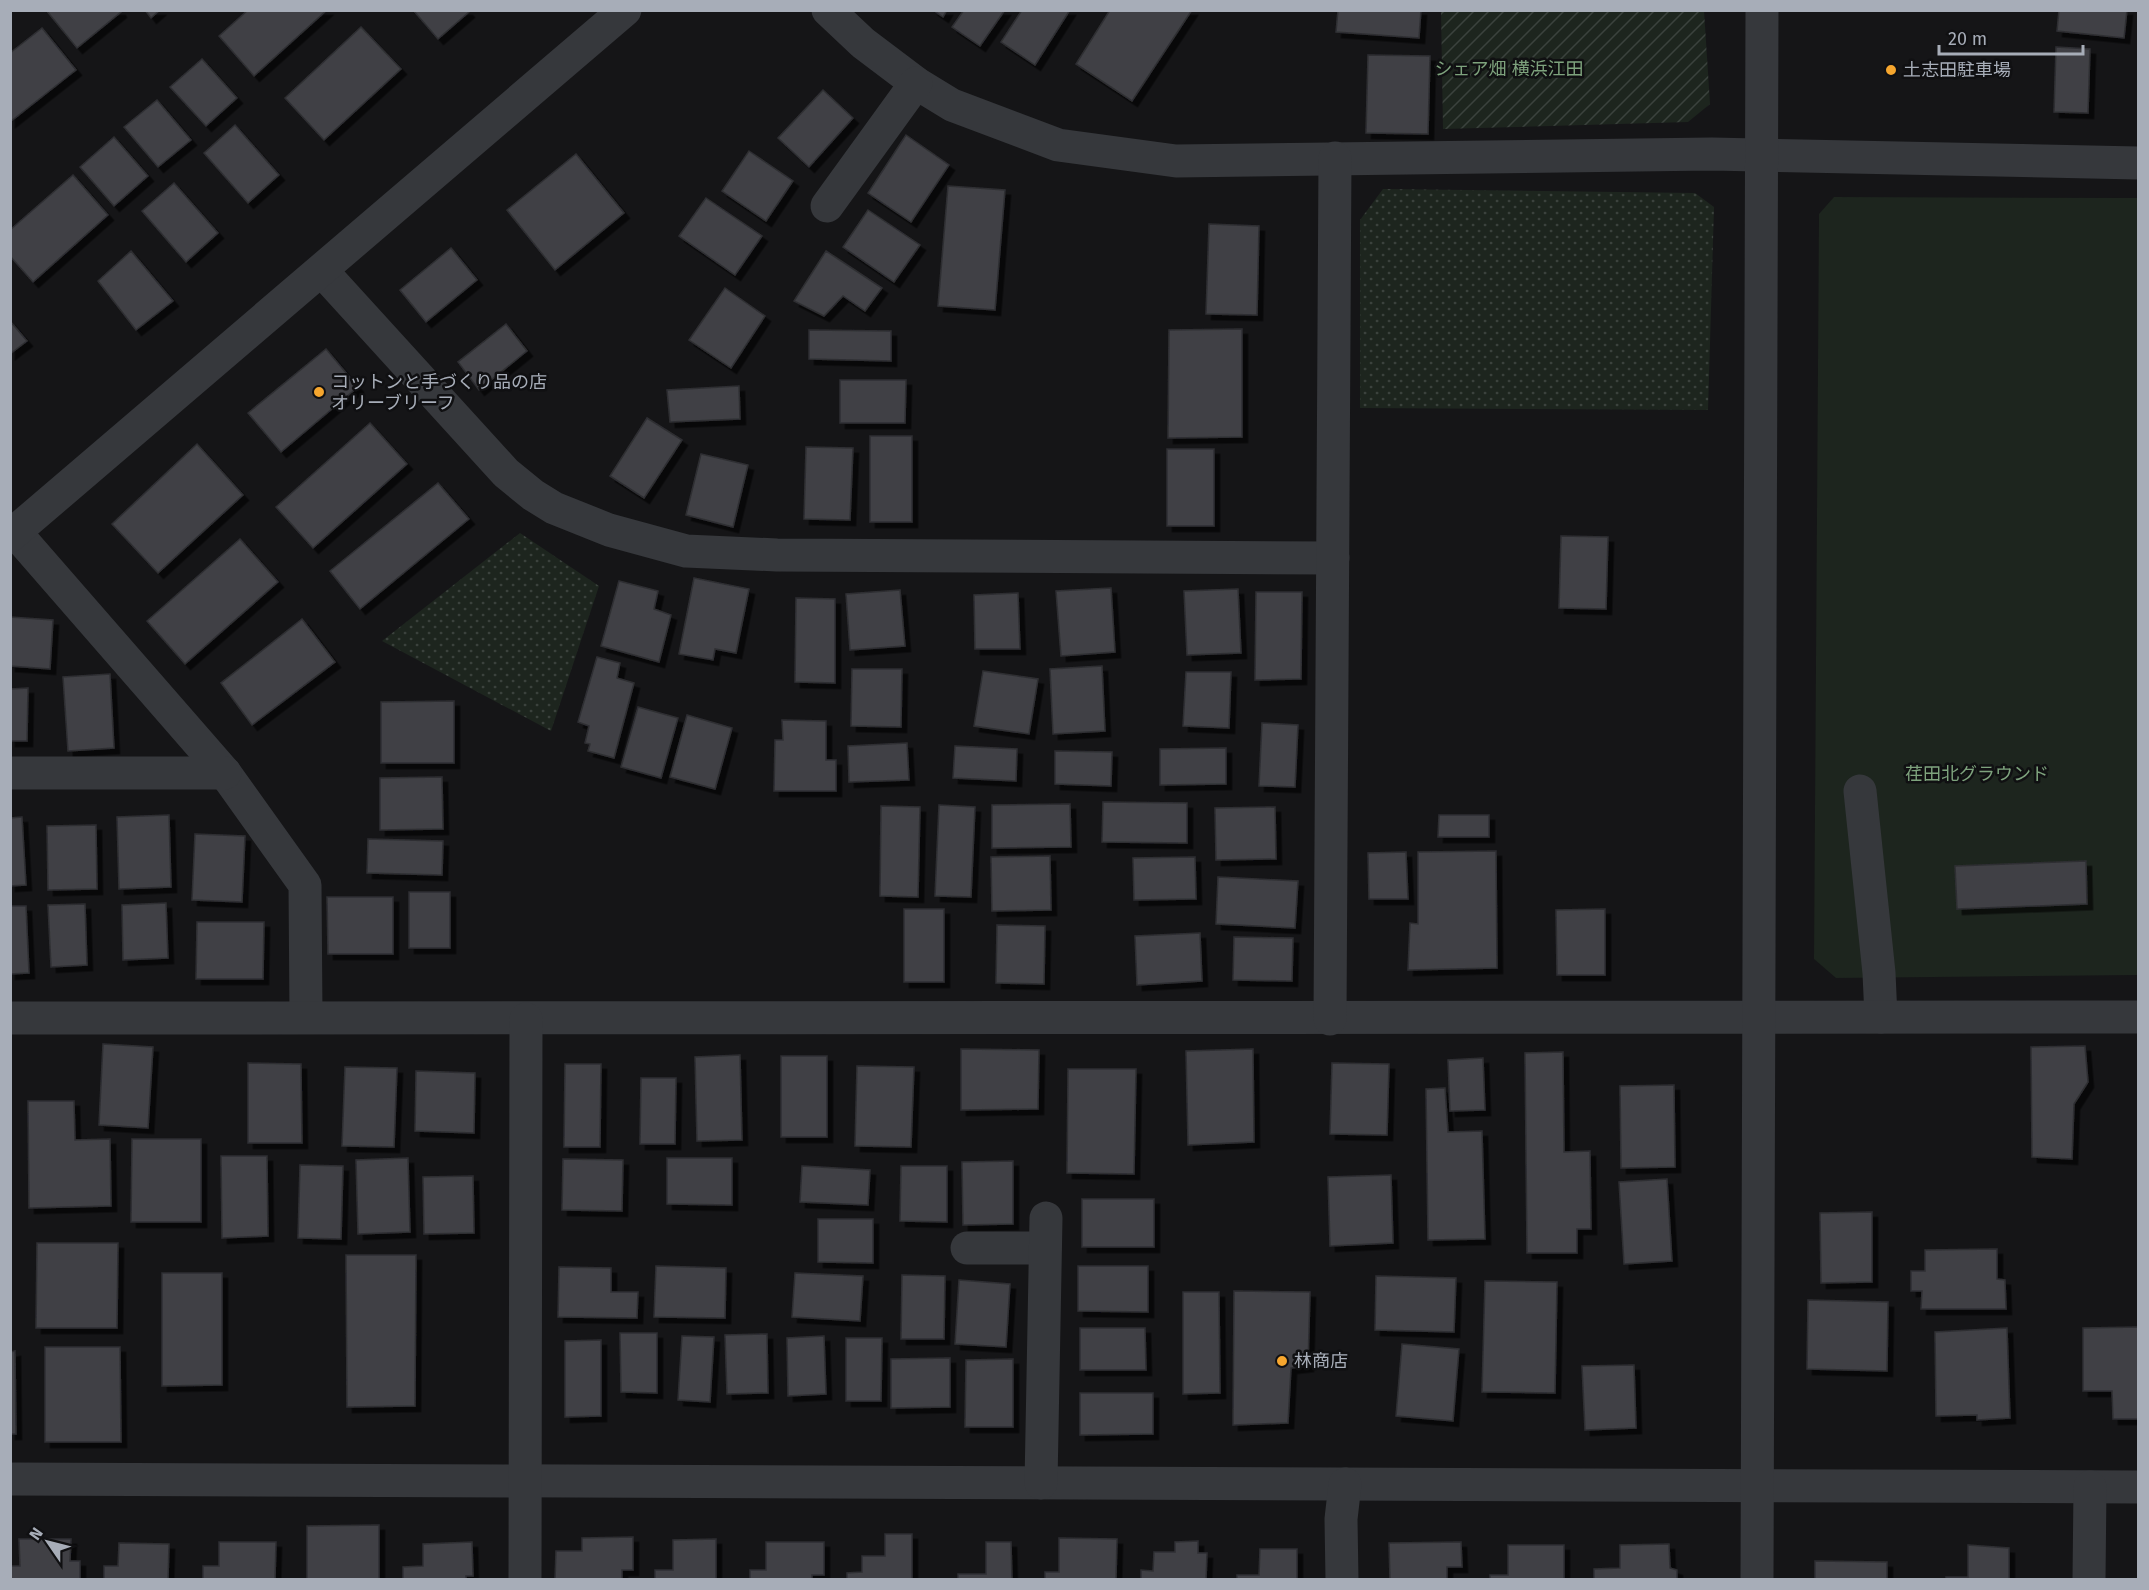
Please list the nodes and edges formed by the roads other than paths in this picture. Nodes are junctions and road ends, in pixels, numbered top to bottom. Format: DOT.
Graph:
graph roads {
  1 [pos="625,10"];
  2 [pos="828,10"];
  3 [pos="1762,10"];
  4 [pos="916,83"];
  5 [pos="1761,157"];
  6 [pos="1335,158"];
  7 [pos="2139,163"];
  8 [pos="827,206"];
  9 [pos="322,271"];
  10 [pos="13,534"];
  11 [pos="1334,558"];
  12 [pos="10,773"];
  13 [pos="225,773"];
  14 [pos="1860,790"];
  15 [pos="306,1016"];
  16 [pos="1881,1017"];
  17 [pos="2139,1017"];
  18 [pos="10,1018"];
  19 [pos="526,1019"];
  20 [pos="1330,1019"];
  21 [pos="1759,1019"];
  22 [pos="967,1248"];
  23 [pos="10,1479"];
  24 [pos="525,1481"];
  25 [pos="1041,1483"];
  26 [pos="1345,1484"];
  27 [pos="1758,1486"];
  28 [pos="2090,1487"];
  29 [pos="2139,1487"];
  30 [pos="525,1580"];
  31 [pos="1342,1580"];
  32 [pos="1757,1580"];
  33 [pos="2089,1580"];
  1 -- 9 [label="street"];
  2 -- 4 [label="street"];
  3 -- 5 [label="street"];
  4 -- 6 [label="street"];
  4 -- 8 [label="street"];
  5 -- 6 [label="street"];
  5 -- 7 [label="street"];
  5 -- 21 [label="street"];
  6 -- 11 [label="street"];
  9 -- 10 [label="street"];
  9 -- 11 [label="street"];
  10 -- 13 [label="street"];
  11 -- 20 [label="street"];
  12 -- 13 [label="street"];
  13 -- 15 [label="street"];
  14 -- 16 [label="street"];
  15 -- 18 [label="street"];
  15 -- 19 [label="street"];
  16 -- 17 [label="street"];
  16 -- 21 [label="street"];
  19 -- 20 [label="street"];
  19 -- 24 [label="street"];
  20 -- 21 [label="street"];
  21 -- 27 [label="street"];
  22 -- 25 [label="street"];
  23 -- 24 [label="street"];
  24 -- 25 [label="street"];
  24 -- 30 [label="street"];
  25 -- 26 [label="street"];
  26 -- 27 [label="street"];
  26 -- 31 [label="street"];
  27 -- 28 [label="street"];
  27 -- 32 [label="street"];
  28 -- 29 [label="street"];
  28 -- 33 [label="street"];
}
